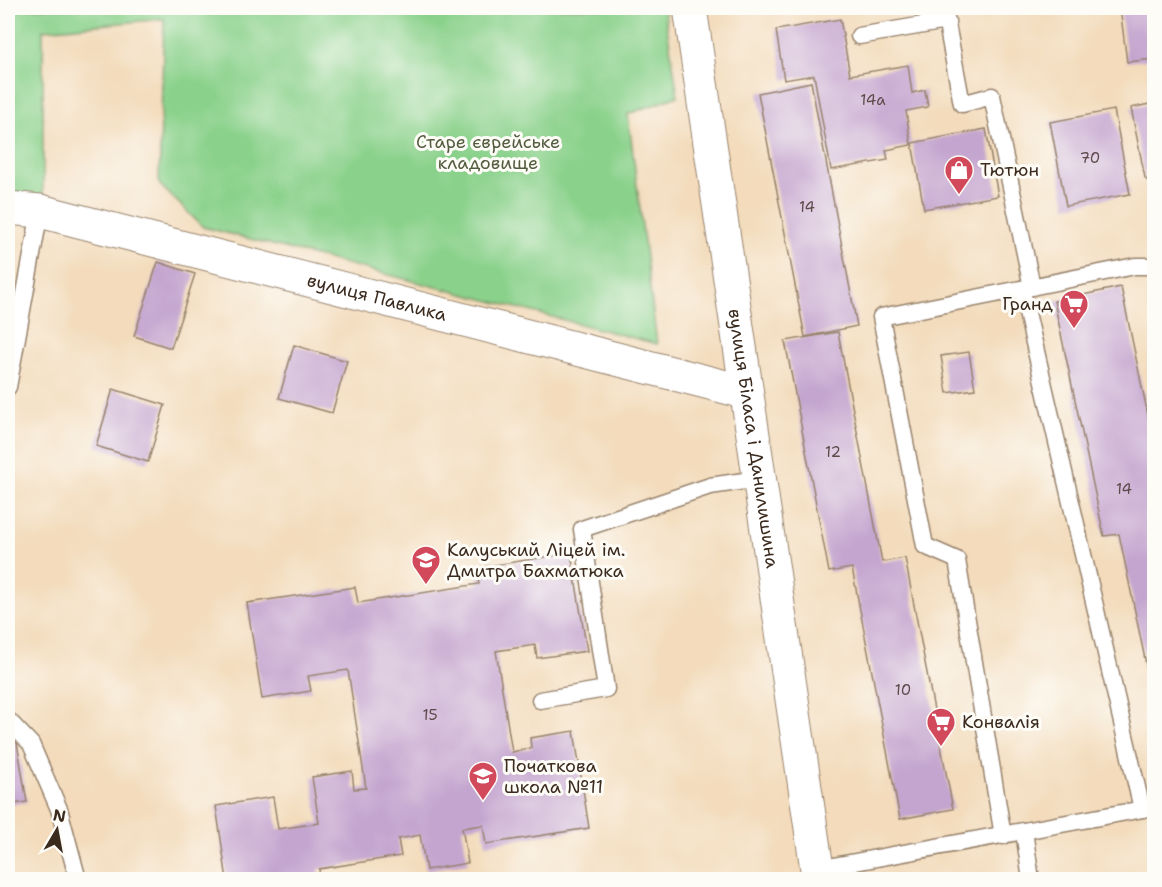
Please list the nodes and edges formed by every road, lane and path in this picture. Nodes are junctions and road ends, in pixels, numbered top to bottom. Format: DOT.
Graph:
graph roads {
  1 [pos="690,8"];
  2 [pos="946,14"];
  3 [pos="860,36"];
  4 [pos="8,208"];
  5 [pos="40,211"];
  6 [pos="1155,266"];
  7 [pos="1027,289"];
  8 [pos="8,387"];
  9 [pos="745,392"];
  10 [pos="758,479"];
  11 [pos="540,700"];
  12 [pos="8,720"];
  13 [pos="1148,808"];
  14 [pos="1024,831"];
  15 [pos="1003,836"];
  16 [pos="810,874"];
  17 [pos="78,879"];
  18 [pos="1031,879"];
  1 -- 9 [label="street, вулиця Біласа і Данилишина"];
  2 -- 3 [label="lane"];
  2 -- 7 [label="lane"];
  4 -- 5 [label="street, вулиця Павлика"];
  5 -- 8 [label="lane"];
  5 -- 9 [label="street, вулиця Павлика"];
  6 -- 7 [label="lane"];
  7 -- 13 [label="lane"];
  7 -- 15 [label="lane"];
  9 -- 10 [label="street, вулиця Біласа і Данилишина"];
  10 -- 11 [label="lane"];
  10 -- 16 [label="street, вулиця Біласа і Данилишина"];
  12 -- 17 [label="lane"];
  13 -- 14 [label="lane"];
  14 -- 15 [label="lane"];
  14 -- 18 [label="lane"];
  15 -- 16 [label="lane"];
}
